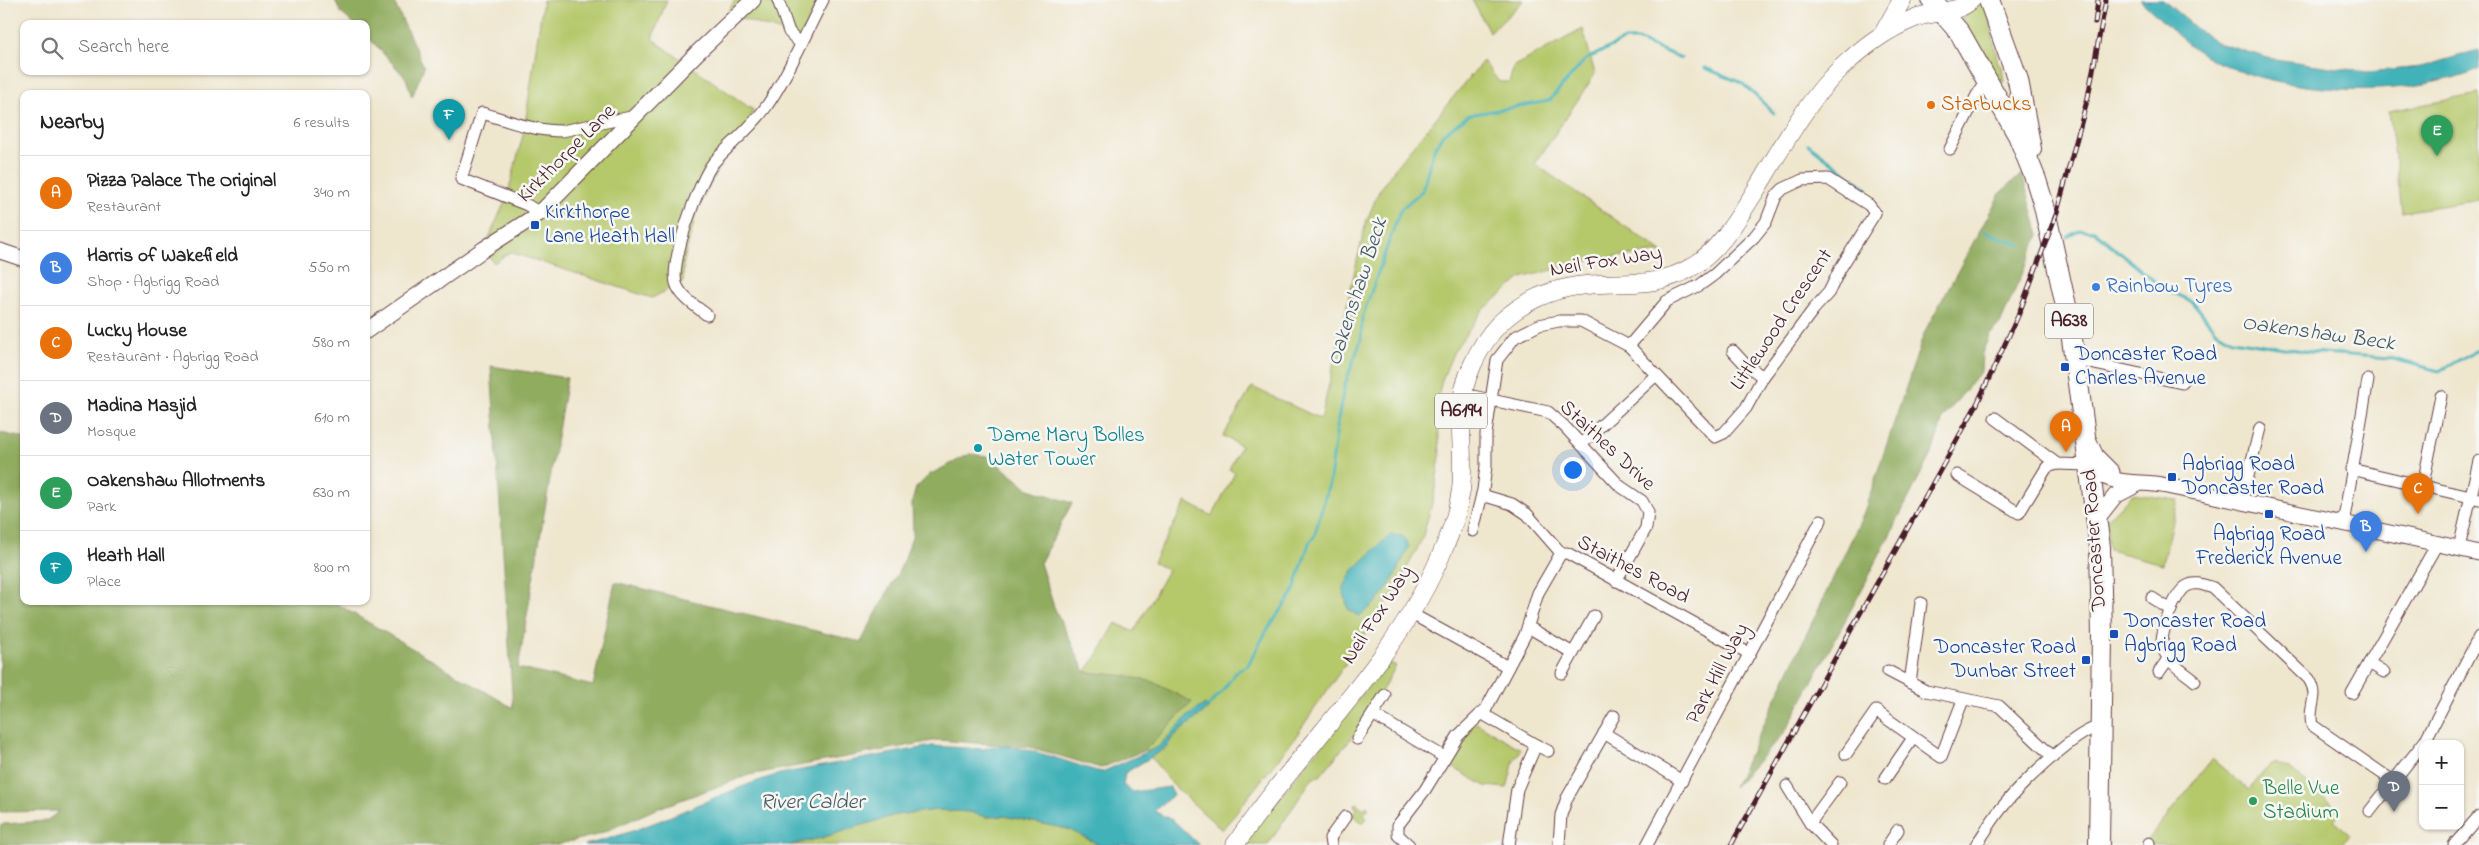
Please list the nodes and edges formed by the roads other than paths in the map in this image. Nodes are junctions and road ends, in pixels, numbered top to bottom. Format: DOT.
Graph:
graph roads {
  1 [pos="753,0"];
  2 [pos="778,0"];
  3 [pos="823,0"];
  4 [pos="1902,0"];
  5 [pos="1971,0"];
  6 [pos="1989,0"];
  7 [pos="1937,6"];
  8 [pos="1884,32"];
  9 [pos="2001,32"];
  10 [pos="800,43"];
  11 [pos="1991,86"];
  12 [pos="636,116"];
  13 [pos="1950,149"];
  14 [pos="2036,180"];
  15 [pos="540,213"];
  16 [pos="0,251"];
  17 [pos="20,258"];
  18 [pos="707,315"];
  19 [pos="370,328"];
  20 [pos="1629,346"];
  21 [pos="1733,351"];
  22 [pos="2076,360"];
  23 [pos="1656,376"];
  24 [pos="1763,378"];
  25 [pos="2368,380"];
  26 [pos="2182,382"];
  27 [pos="1463,394"];
  28 [pos="2442,396"];
  29 [pos="1490,399"];
  30 [pos="1995,418"];
  31 [pos="2260,428"];
  32 [pos="2085,433"];
  33 [pos="1581,444"];
  34 [pos="2479,461"];
  35 [pos="2057,464"];
  36 [pos="2089,465"];
  37 [pos="2351,469"];
  38 [pos="2112,472"];
  39 [pos="1957,475"];
  40 [pos="2145,482"];
  41 [pos="2423,484"];
  42 [pos="1482,496"];
  43 [pos="2475,498"];
  44 [pos="2242,500"];
  45 [pos="1821,520"];
  46 [pos="2096,520"];
  47 [pos="2343,524"];
  48 [pos="1473,531"];
  49 [pos="2437,544"];
  50 [pos="2459,548"];
  51 [pos="1561,553"];
  52 [pos="2479,553"];
  53 [pos="1616,581"];
  54 [pos="2152,598"];
  55 [pos="1921,603"];
  56 [pos="2171,610"];
  57 [pos="1410,613"];
  58 [pos="1594,616"];
  59 [pos="1528,627"];
  60 [pos="2479,637"];
  61 [pos="1573,653"];
  62 [pos="1750,654"];
  63 [pos="2168,659"];
  64 [pos="2369,663"];
  65 [pos="1508,667"];
  66 [pos="1888,672"];
  67 [pos="2159,672"];
  68 [pos="2384,672"];
  69 [pos="1562,674"];
  70 [pos="2195,681"];
  71 [pos="1910,682"];
  72 [pos="2352,693"];
  73 [pos="1385,695"];
  74 [pos="1963,700"];
  75 [pos="1481,713"];
  76 [pos="1374,715"];
  77 [pos="1614,716"];
  78 [pos="2099,727"];
  79 [pos="1604,733"];
  80 [pos="1913,738"];
  81 [pos="1357,739"];
  82 [pos="1536,745"];
  83 [pos="1548,751"];
  84 [pos="1846,754"];
  85 [pos="1444,757"];
  86 [pos="2053,757"];
  87 [pos="1885,779"];
  88 [pos="1682,781"];
  89 [pos="1840,782"];
  90 [pos="2393,782"];
  91 [pos="1787,786"];
  92 [pos="2370,811"];
  93 [pos="1345,816"];
  94 [pos="2479,816"];
  95 [pos="1810,823"];
  96 [pos="1898,830"];
  97 [pos="1235,845"];
  98 [pos="1331,845"];
  99 [pos="1409,845"];
  100 [pos="1509,845"];
  101 [pos="1559,845"];
  102 [pos="1647,845"];
  103 [pos="1831,845"];
  104 [pos="1888,845"];
  105 [pos="1976,845"];
  106 [pos="2099,845"];
  107 [pos="2454,845"];
  1 -- 12 [label="main road, Kirkthorpe Lane"];
  2 -- 10 [label="street"];
  3 -- 10 [label="street"];
  4 -- 8 [label="main road, Neil Fox Way / A6194"];
  5 -- 7 [label="main road, Neil Fox Way / A6194"];
  6 -- 9 [label="highway, Doncaster Road / A638"];
  7 -- 8 [label="main road, Neil Fox Way / A6194"];
  7 -- 11 [label="highway, Doncaster Road / A638"];
  8 -- 27 [label="main road, Neil Fox Way / A6194"];
  9 -- 11 [label="highway"];
  9 -- 14 [label="highway, Doncaster Road / A638"];
  10 -- 18 [label="street"];
  11 -- 13 [label="street"];
  11 -- 14 [label="highway, Doncaster Road / A638"];
  12 -- 15 [label="main road, Kirkthorpe Lane"];
  12 -- 15 [label="street"];
  14 -- 22 [label="highway, Doncaster Road / A638"];
  15 -- 19 [label="main road, Kirkthorpe Lane"];
  16 -- 17 [label="main road"];
  20 -- 23 [label="street, Littlewood Crescent"];
  20 -- 24 [label="street, Littlewood Crescent"];
  20 -- 29 [label="street, Littlewood Crescent"];
  21 -- 24 [label="street"];
  22 -- 26 [label="street"];
  22 -- 32 [label="highway, Doncaster Road / A638"];
  23 -- 24 [label="street, Littlewood Crescent"];
  23 -- 33 [label="street"];
  25 -- 37 [label="street"];
  27 -- 29 [label="street, Staithes Drive"];
  27 -- 57 [label="main road, Neil Fox Way / A6194"];
  28 -- 41 [label="street"];
  29 -- 33 [label="street, Staithes Drive"];
  29 -- 42 [label="street, Littlewood Crescent"];
  30 -- 35 [label="street"];
  31 -- 44 [label="street"];
  32 -- 36 [label="highway, Doncaster Road / A638"];
  32 -- 38 [label="main road"];
  33 -- 53 [label="street, Staithes Drive"];
  34 -- 43 [label="street"];
  35 -- 36 [label="street"];
  35 -- 39 [label="street"];
  36 -- 38 [label="main road"];
  36 -- 40 [label="main road"];
  36 -- 46 [label="highway, Doncaster Road / A638"];
  37 -- 41 [label="street"];
  37 -- 47 [label="street"];
  38 -- 40 [label="main road"];
  40 -- 44 [label="main road"];
  40 -- 46 [label="main road"];
  41 -- 43 [label="street"];
  42 -- 48 [label="street, Littlewood Crescent"];
  42 -- 51 [label="street, Staithes Road"];
  43 -- 50 [label="street"];
  44 -- 47 [label="main road"];
  45 -- 62 [label="street, Park Hill Way"];
  46 -- 78 [label="highway, Doncaster Road / A638"];
  47 -- 49 [label="main road"];
  49 -- 50 [label="main road"];
  49 -- 64 [label="street"];
  50 -- 52 [label="main road"];
  51 -- 53 [label="street, Staithes Road"];
  51 -- 59 [label="street"];
  53 -- 62 [label="street, Staithes Road"];
  54 -- 56 [label="street"];
  55 -- 71 [label="street"];
  56 -- 63 [label="street"];
  56 -- 90 [label="street"];
  57 -- 65 [label="street"];
  57 -- 97 [label="main road, Neil Fox Way / A6194"];
  58 -- 61 [label="street"];
  59 -- 61 [label="street"];
  59 -- 65 [label="street"];
  60 -- 90 [label="street"];
  61 -- 69 [label="street"];
  62 -- 88 [label="street, Park Hill Way"];
  63 -- 67 [label="street"];
  63 -- 70 [label="street"];
  64 -- 68 [label="street"];
  64 -- 72 [label="street"];
  65 -- 75 [label="street"];
  66 -- 71 [label="street"];
  71 -- 74 [label="street"];
  73 -- 76 [label="street"];
  74 -- 80 [label="street"];
  74 -- 86 [label="street"];
  75 -- 82 [label="street"];
  75 -- 85 [label="street"];
  76 -- 81 [label="street"];
  76 -- 85 [label="street"];
  77 -- 79 [label="street"];
  78 -- 86 [label="street"];
  78 -- 106 [label="highway, Doncaster Road / A638"];
  79 -- 88 [label="street"];
  79 -- 101 [label="street"];
  80 -- 84 [label="street"];
  80 -- 87 [label="street"];
  82 -- 83 [label="street"];
  82 -- 100 [label="street"];
  85 -- 99 [label="street"];
  86 -- 105 [label="street"];
  88 -- 102 [label="street, Park Hill Way"];
  89 -- 95 [label="street"];
  90 -- 92 [label="street"];
  91 -- 95 [label="street"];
  93 -- 98 [label="street"];
  94 -- 107 [label="street"];
  95 -- 103 [label="street"];
  96 -- 104 [label="street"];
}
